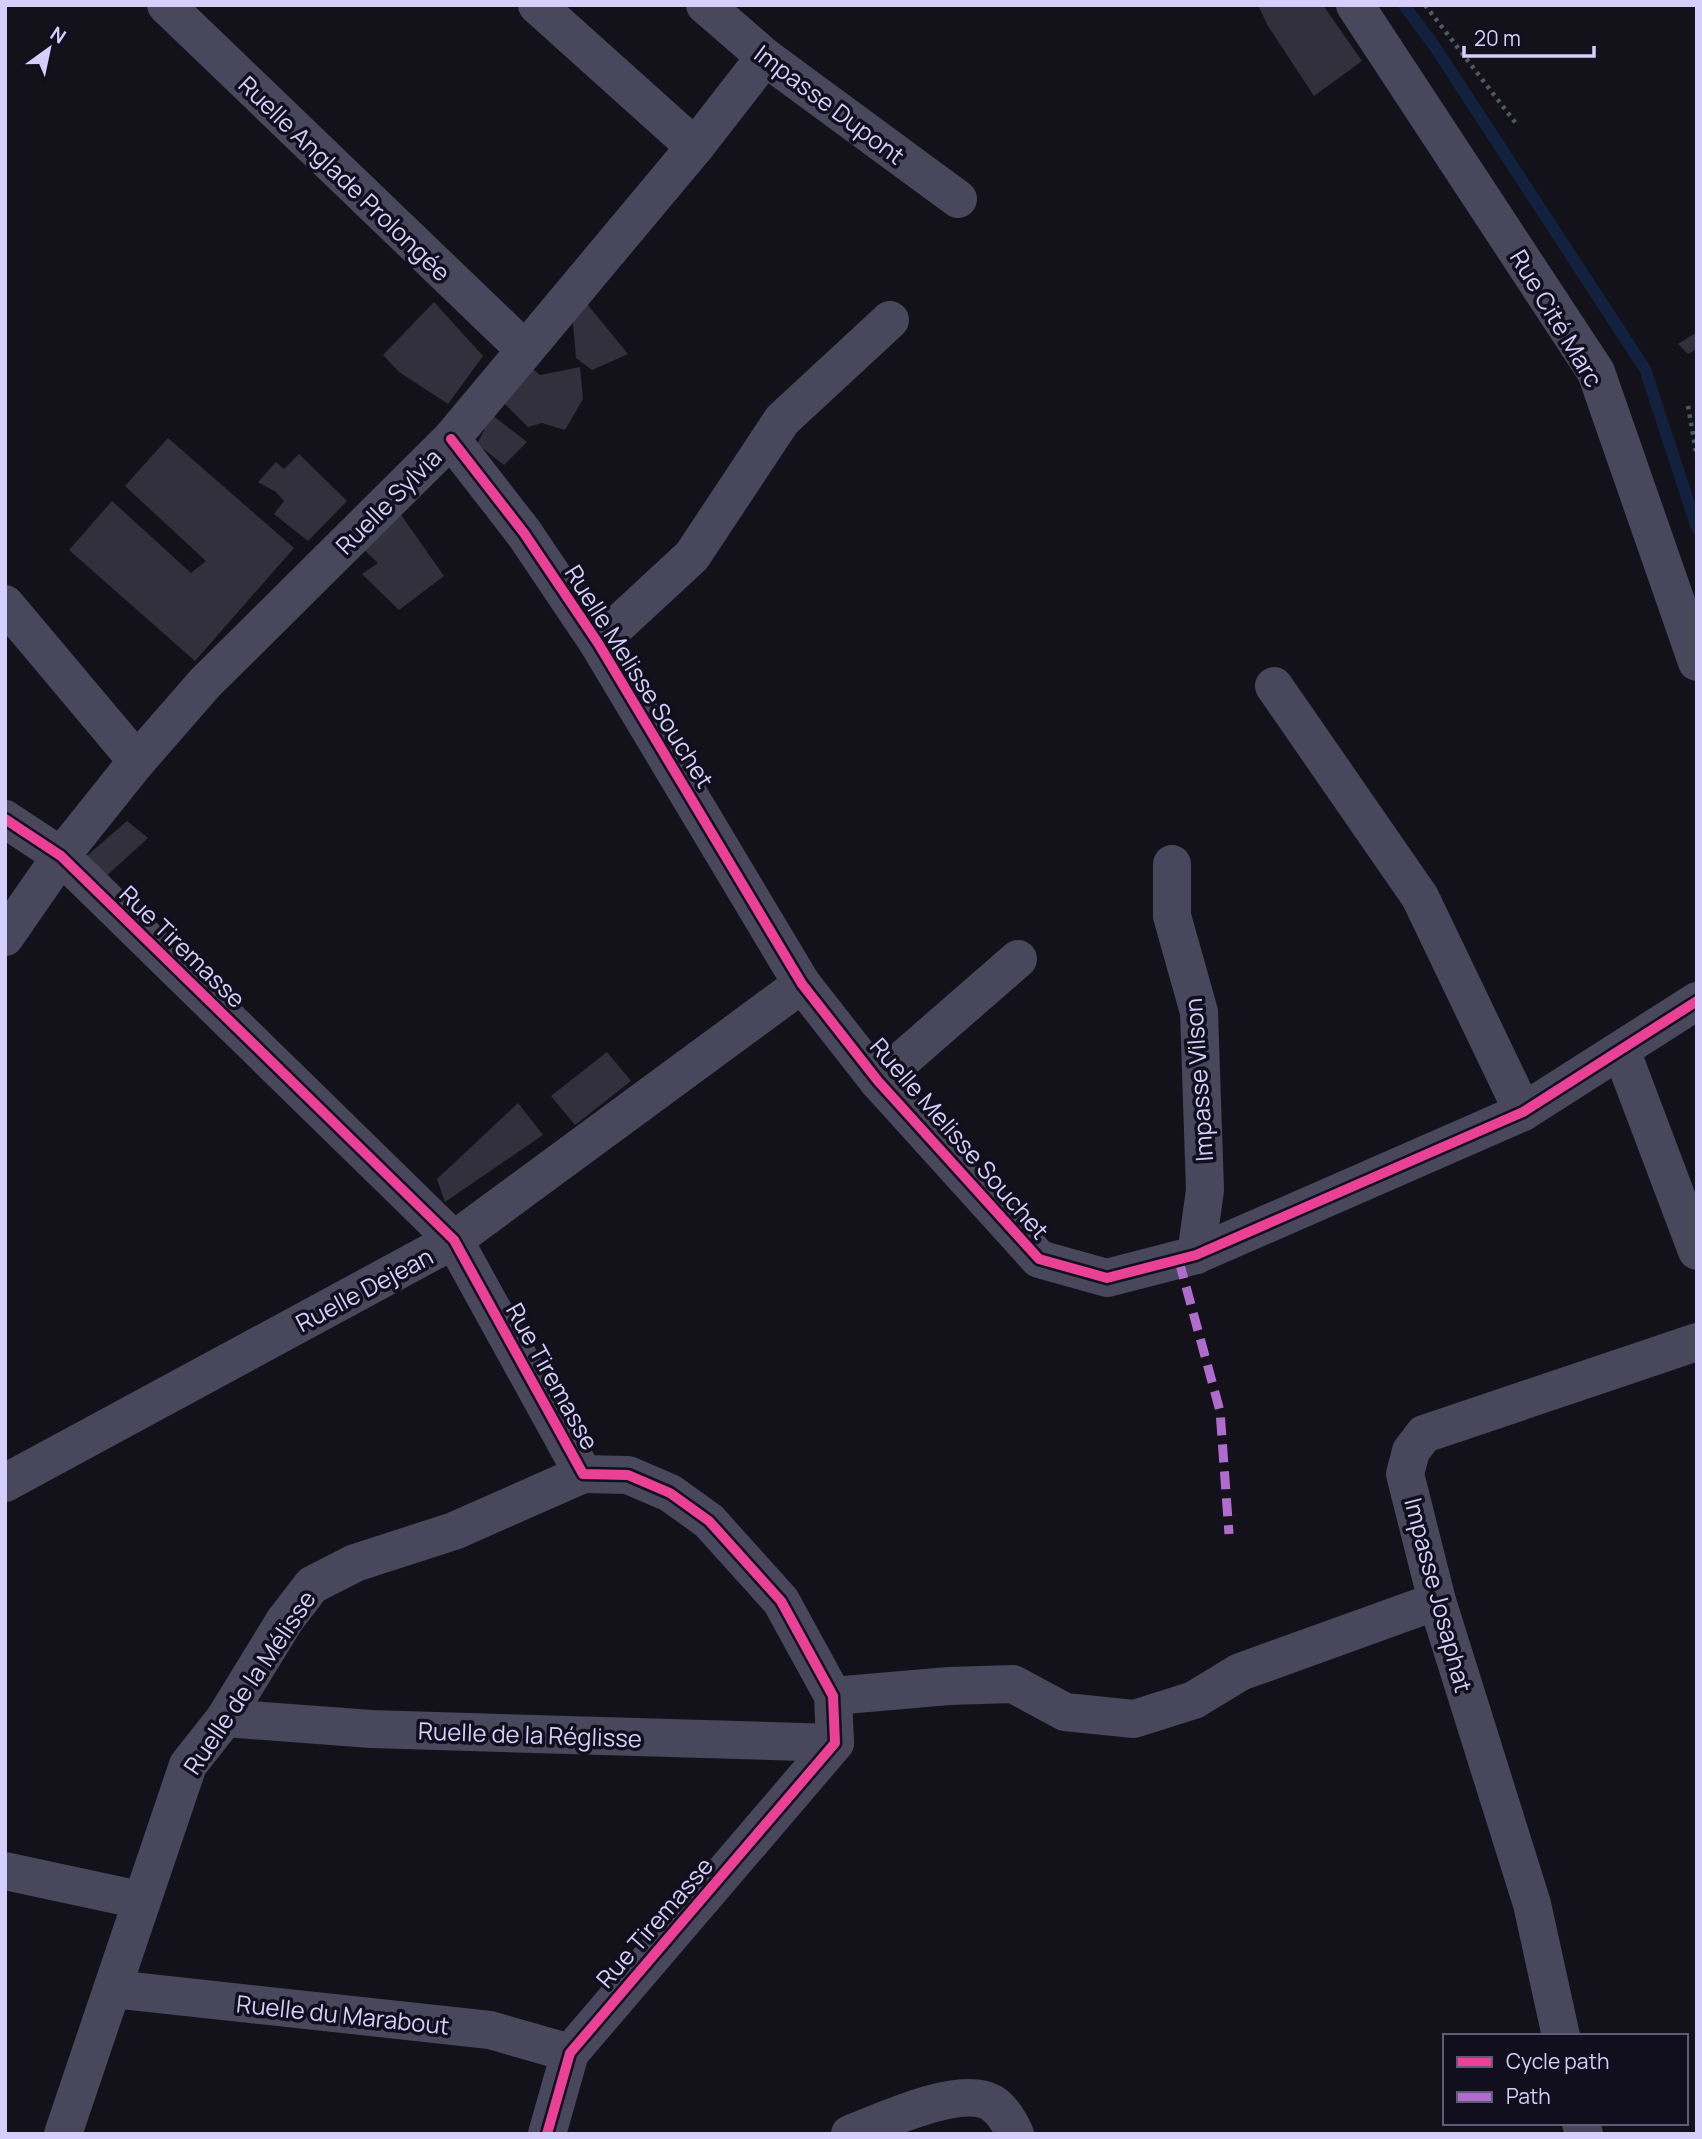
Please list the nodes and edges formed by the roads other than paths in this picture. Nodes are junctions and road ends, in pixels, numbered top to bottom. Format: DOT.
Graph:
graph roads {
  1 [pos="166,5"];
  2 [pos="537,5"];
  3 [pos="705,5"];
  4 [pos="1355,5"];
  5 [pos="765,57"];
  6 [pos="695,147"];
  7 [pos="958,199"];
  8 [pos="890,320"];
  9 [pos="525,350"];
  10 [pos="450,439"];
  11 [pos="5,604"];
  12 [pos="598,643"];
  13 [pos="1697,662"];
  14 [pos="1275,686"];
  15 [pos="137,761"];
  16 [pos="5,818"];
  17 [pos="61,856"];
  18 [pos="1172,864"];
  19 [pos="5,937"];
  20 [pos="1018,959"];
  21 [pos="802,984"];
  22 [pos="1697,1001"];
  23 [pos="1621,1050"];
  24 [pos="878,1081"];
  25 [pos="1523,1112"];
  26 [pos="454,1240"];
  27 [pos="1697,1251"];
  28 [pos="1196,1255"];
  29 [pos="1697,1342"];
  30 [pos="583,1474"];
  31 [pos="5,1483"];
  32 [pos="1437,1601"];
  33 [pos="833,1696"];
  34 [pos="225,1718"];
  35 [pos="835,1743"];
  36 [pos="5,1871"];
  37 [pos="140,1900"];
  38 [pos="113,1989"];
  39 [pos="1561,2034"];
  40 [pos="570,2053"];
  41 [pos="63,2134"];
  42 [pos="547,2134"];
  43 [pos="850,2134"];
  44 [pos="1015,2134"];
  1 -- 9 [label="street, Ruelle Anglade Prolongée"];
  2 -- 6 [label="street"];
  3 -- 5 [label="street, Impasse Dupont"];
  4 -- 13 [label="street, Rue Cité Marc"];
  5 -- 6 [label="street, Ruelle Sylvia"];
  5 -- 7 [label="street, Impasse Dupont"];
  6 -- 9 [label="street, Ruelle Sylvia"];
  8 -- 12 [label="street"];
  9 -- 10 [label="street, Ruelle Sylvia"];
  10 -- 12 [label="street, Ruelle Melisse Souchet"];
  10 -- 15 [label="street, Ruelle Sylvia"];
  11 -- 15 [label="street"];
  12 -- 21 [label="street, Ruelle Melisse Souchet"];
  14 -- 25 [label="street"];
  15 -- 17 [label="street, Ruelle Sylvia"];
  16 -- 17 [label="street, Rue Tiremasse"];
  17 -- 19 [label="street, Ruelle Sylvia"];
  17 -- 26 [label="street, Rue Tiremasse"];
  18 -- 28 [label="street, Impasse Vilson"];
  20 -- 24 [label="street"];
  21 -- 24 [label="street, Ruelle Melisse Souchet"];
  21 -- 26 [label="street, Ruelle Dejean"];
  22 -- 23 [label="street, Ruelle Melisse Souchet"];
  23 -- 25 [label="street, Ruelle Melisse Souchet"];
  23 -- 27 [label="street"];
  24 -- 28 [label="street, Ruelle Melisse Souchet"];
  25 -- 28 [label="street, Ruelle Melisse Souchet"];
  26 -- 30 [label="street, Rue Tiremasse"];
  26 -- 31 [label="street, Ruelle Dejean"];
  29 -- 32 [label="street, Impasse Josaphat"];
  30 -- 33 [label="street, Rue Tiremasse"];
  30 -- 34 [label="street, Ruelle de la Mélisse"];
  32 -- 33 [label="street"];
  32 -- 39 [label="street, Impasse Josaphat"];
  33 -- 35 [label="street, Rue Tiremasse"];
  34 -- 35 [label="street, Ruelle de la Réglisse"];
  34 -- 37 [label="street, Ruelle de la Mélisse"];
  35 -- 40 [label="street, Rue Tiremasse"];
  36 -- 37 [label="street"];
  37 -- 38 [label="street, Ruelle de la Mélisse"];
  38 -- 40 [label="street, Ruelle du Marabout"];
  38 -- 41 [label="street, Ruelle de la Mélisse"];
  40 -- 42 [label="street, Rue Tiremasse"];
  43 -- 44 [label="street"];
}
